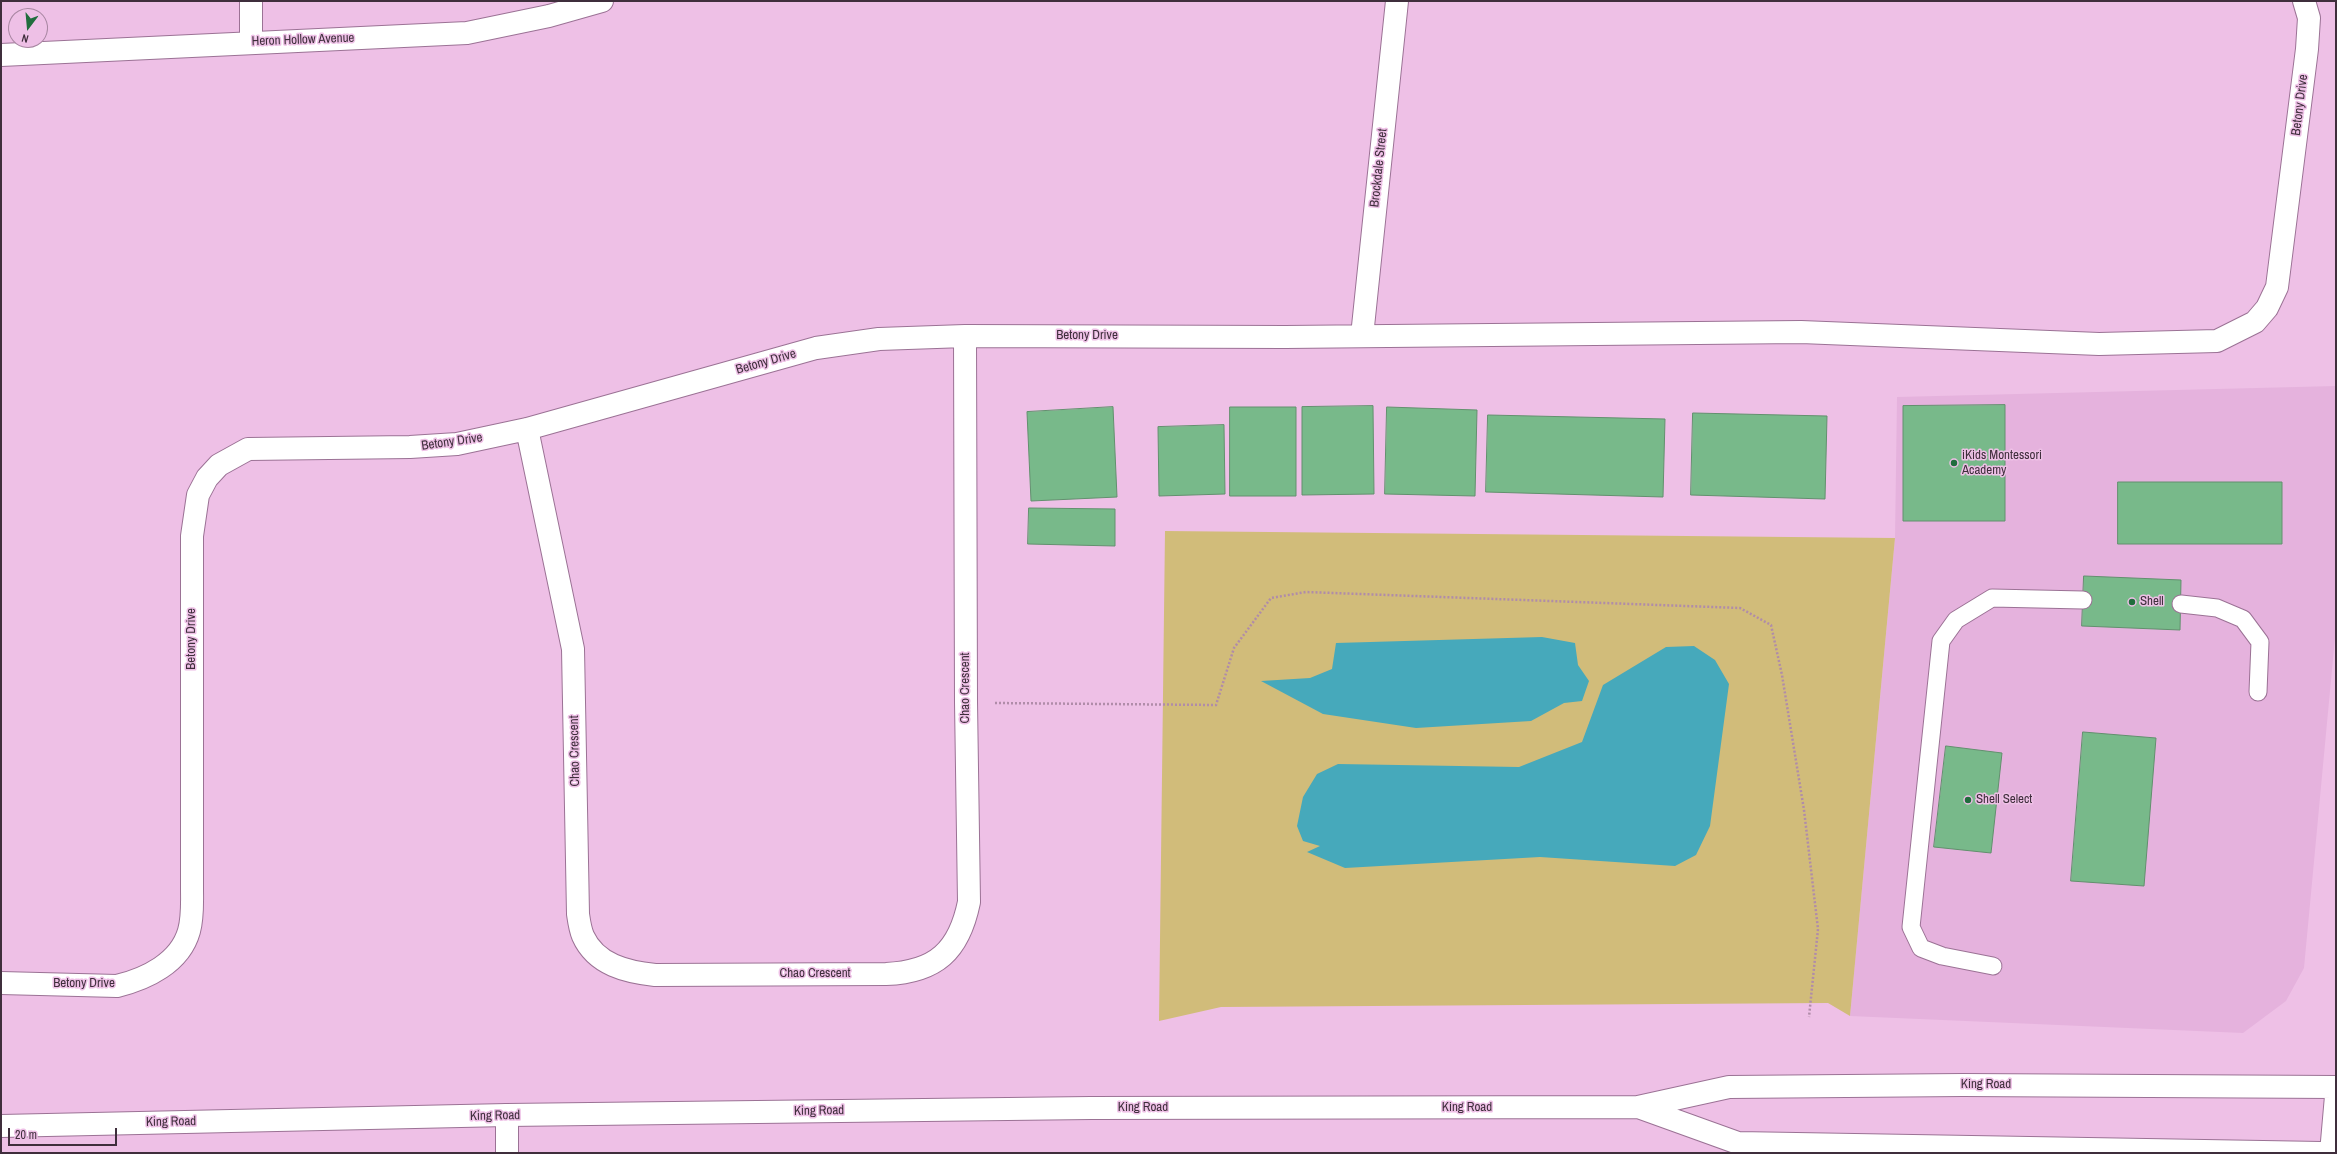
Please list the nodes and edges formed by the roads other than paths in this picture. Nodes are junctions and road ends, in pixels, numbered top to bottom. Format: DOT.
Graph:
graph roads {
  1 [pos="251,1"];
  2 [pos="602,1"];
  3 [pos="1397,1"];
  4 [pos="2304,1"];
  5 [pos="251,42"];
  6 [pos="1,56"];
  7 [pos="965,336"];
  8 [pos="1362,336"];
  9 [pos="527,429"];
  10 [pos="2083,600"];
  11 [pos="2181,604"];
  12 [pos="2258,692"];
  13 [pos="1994,966"];
  14 [pos="1,983"];
  15 [pos="2336,1087"];
  16 [pos="2336,1096"];
  17 [pos="1638,1107"];
  18 [pos="507,1115"];
  19 [pos="1,1126"];
  20 [pos="507,1153"];
  21 [pos="2321,1153"];
  22 [pos="2331,1153"];
  1 -- 5 [label="street"];
  2 -- 5 [label="street, Heron Hollow Avenue"];
  3 -- 8 [label="street, Brockdale Street"];
  4 -- 8 [label="street, Betony Drive"];
  5 -- 6 [label="street, Heron Hollow Avenue"];
  7 -- 8 [label="street, Betony Drive"];
  7 -- 9 [label="street, Betony Drive"];
  7 -- 9 [label="street, Chao Crescent"];
  9 -- 14 [label="street, Betony Drive"];
  10 -- 13 [label="lane"];
  11 -- 12 [label="lane"];
  15 -- 17 [label="street, King Road"];
  16 -- 22 [label="street"];
  17 -- 18 [label="street, King Road"];
  17 -- 21 [label="street, King Road"];
  18 -- 19 [label="street, King Road"];
  18 -- 20 [label="street"];
}
